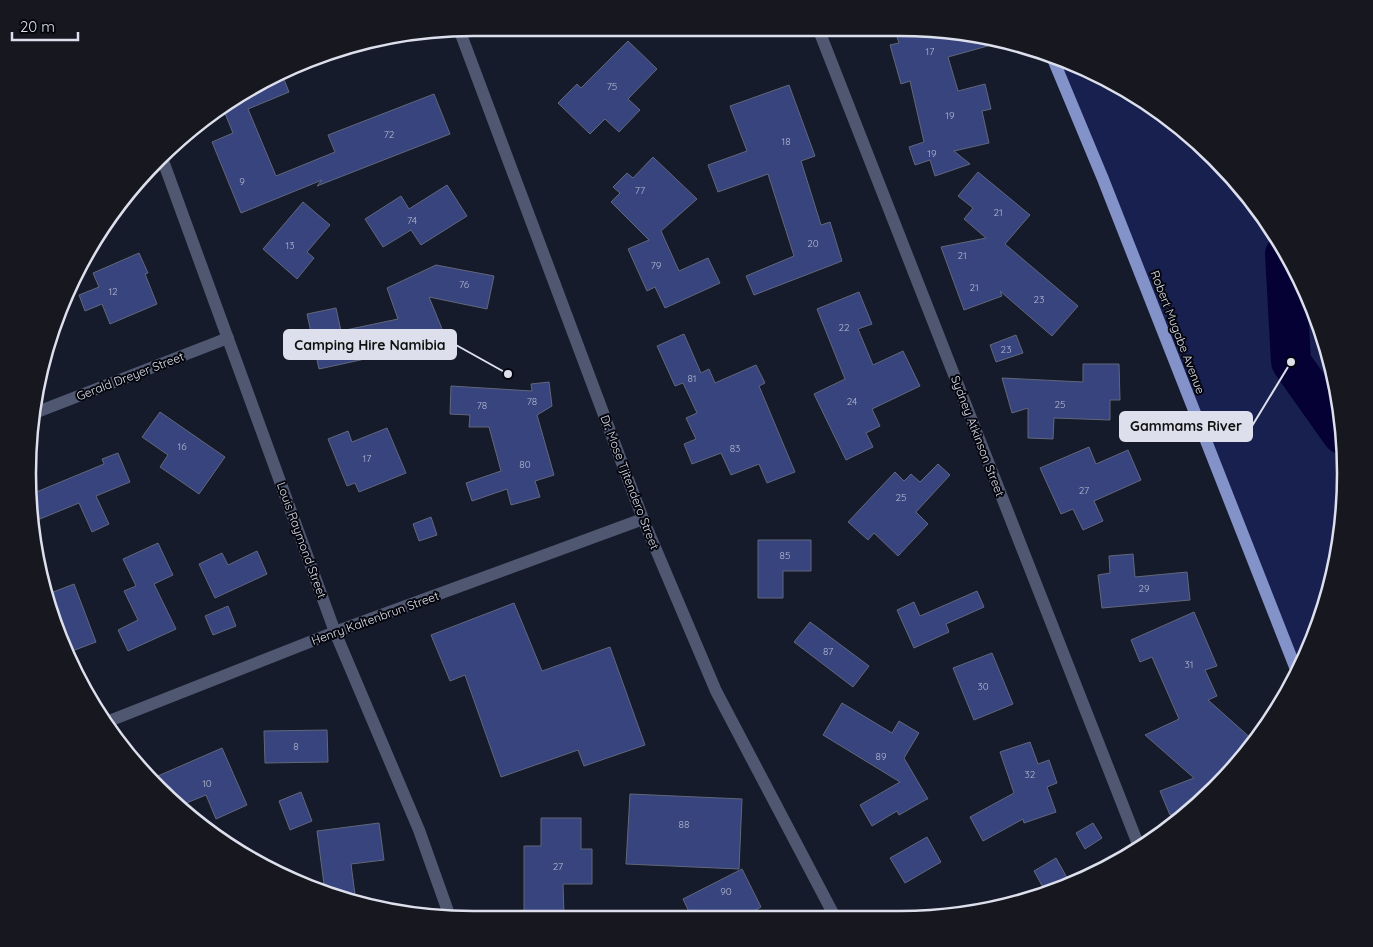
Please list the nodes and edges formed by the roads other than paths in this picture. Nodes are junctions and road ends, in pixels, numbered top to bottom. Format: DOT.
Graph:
graph roads {
  1 [pos="462,36"];
  2 [pos="821,36"];
  3 [pos="1056,65"];
  4 [pos="164,164"];
  5 [pos="228,338"];
  6 [pos="41,411"];
  7 [pos="643,519"];
  8 [pos="336,632"];
  9 [pos="1294,663"];
  10 [pos="113,720"];
  11 [pos="1137,840"];
  12 [pos="448,910"];
  13 [pos="831,911"];
  1 -- 7 [label="street, Dr. Mose Tjitendero Street"];
  2 -- 11 [label="street, Sydney Atkinson Street"];
  3 -- 9 [label="main road, Robert Mugabe Avenue"];
  4 -- 5 [label="street, Louis Raymond Street"];
  5 -- 6 [label="street, Gerald Dreyer Street"];
  5 -- 8 [label="street, Louis Raymond Street"];
  7 -- 8 [label="street, Henry Kaltenbrun Street"];
  7 -- 13 [label="street, Dr. Mose Tjitendero Street"];
  8 -- 10 [label="street, Henry Kaltenbrun Street"];
  8 -- 12 [label="street, Louis Raymond Street"];
}
